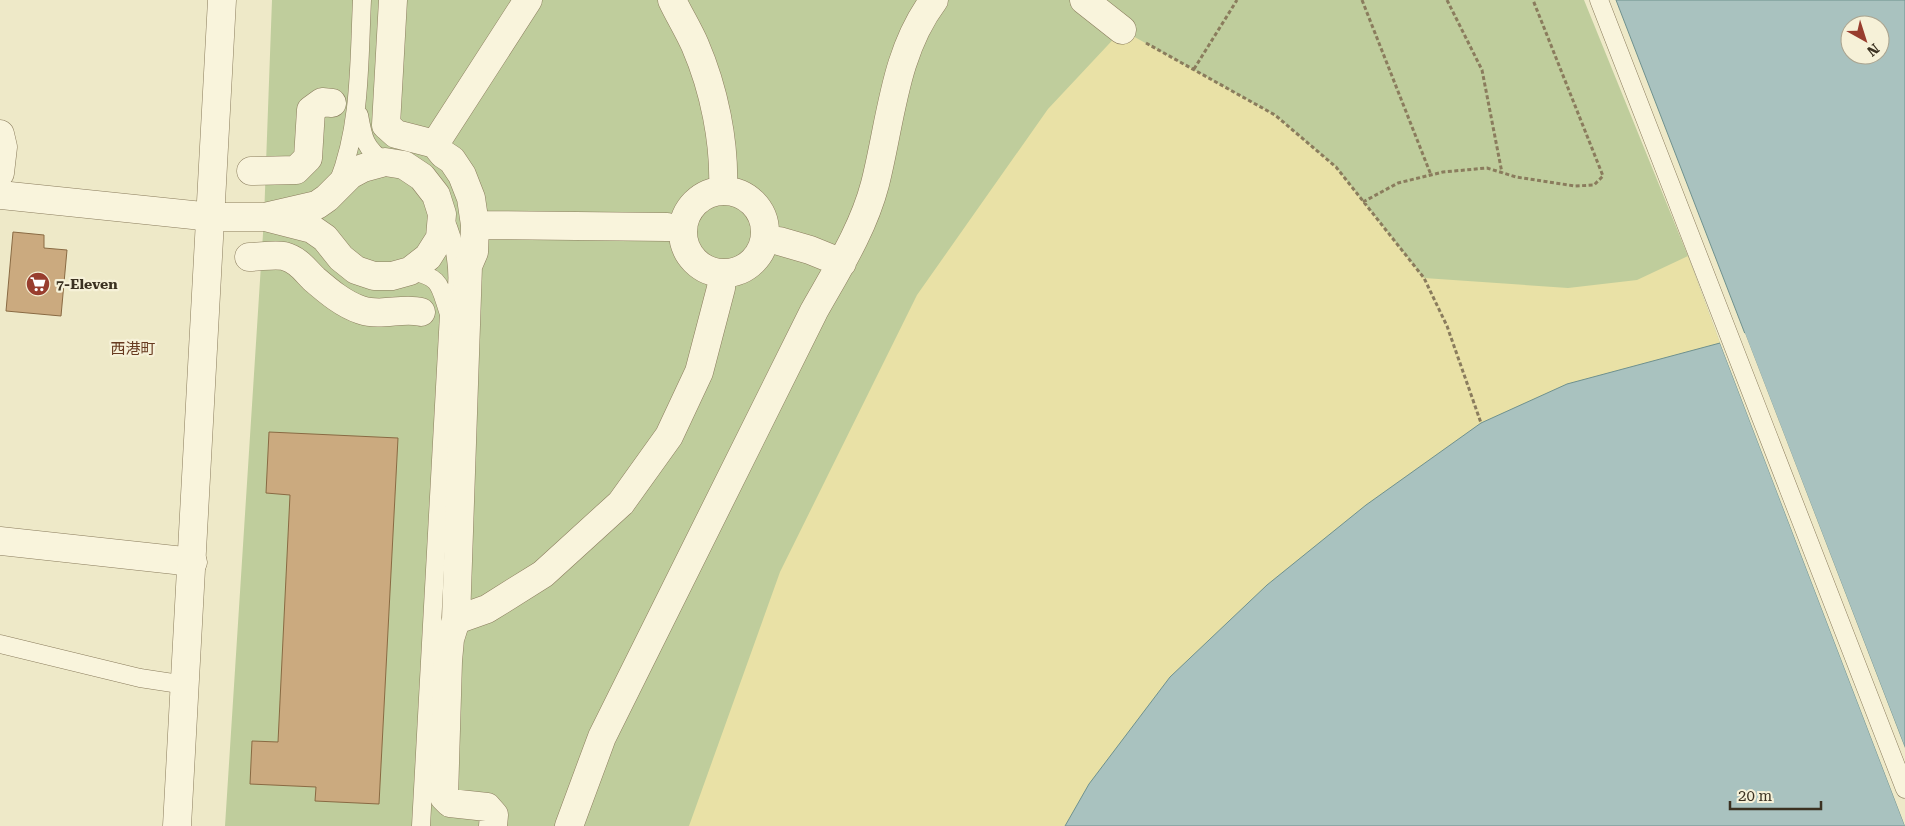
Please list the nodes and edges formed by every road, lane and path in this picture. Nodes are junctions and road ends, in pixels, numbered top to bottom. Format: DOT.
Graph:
graph roads {
  1 [pos="222,0"];
  2 [pos="362,0"];
  3 [pos="393,0"];
  4 [pos="528,0"];
  5 [pos="672,0"];
  6 [pos="934,0"];
  7 [pos="1084,0"];
  8 [pos="1237,0"];
  9 [pos="1362,0"];
  10 [pos="1447,0"];
  11 [pos="1533,0"];
  12 [pos="1599,0"];
  13 [pos="1122,30"];
  14 [pos="1194,69"];
  15 [pos="345,103"];
  16 [pos="0,134"];
  17 [pos="435,144"];
  18 [pos="385,162"];
  19 [pos="251,171"];
  20 [pos="0,173"];
  21 [pos="1502,173"];
  22 [pos="1431,175"];
  23 [pos="336,188"];
  24 [pos="723,190"];
  25 [pos="0,195"];
  26 [pos="1363,202"];
  27 [pos="442,214"];
  28 [pos="212,216"];
  29 [pos="265,217"];
  30 [pos="475,225"];
  31 [pos="666,227"];
  32 [pos="779,241"];
  33 [pos="249,257"];
  34 [pos="842,263"];
  35 [pos="410,271"];
  36 [pos="722,274"];
  37 [pos="422,312"];
  38 [pos="449,314"];
  39 [pos="1481,423"];
  40 [pos="0,541"];
  41 [pos="193,562"];
  42 [pos="456,620"];
  43 [pos="0,644"];
  44 [pos="186,685"];
  45 [pos="1905,789"];
  46 [pos="177,826"];
  47 [pos="421,826"];
  48 [pos="493,826"];
  49 [pos="569,826"];
  1 -- 28 [label="street"];
  2 -- 15 [label="lane"];
  3 -- 17 [label="street"];
  4 -- 17 [label="street"];
  5 -- 24 [label="street"];
  6 -- 34 [label="street"];
  7 -- 13 [label="street"];
  8 -- 14 [label="path"];
  9 -- 22 [label="path"];
  10 -- 21 [label="path"];
  11 -- 21 [label="path"];
  12 -- 45 [label="lane"];
  13 -- 14 [label="path"];
  14 -- 26 [label="path"];
  15 -- 18 [label="lane"];
  15 -- 19 [label="street"];
  15 -- 23 [label="lane"];
  16 -- 20 [label="street"];
  17 -- 30 [label="street"];
  18 -- 23 [label="street"];
  18 -- 27 [label="street"];
  21 -- 22 [label="path"];
  22 -- 26 [label="path"];
  23 -- 29 [label="street"];
  24 -- 36 [label="street"];
  24 -- 36 [label="street"];
  25 -- 28 [label="street"];
  26 -- 39 [label="path"];
  27 -- 35 [label="street"];
  27 -- 38 [label="lane"];
  28 -- 29 [label="street"];
  28 -- 41 [label="street"];
  29 -- 35 [label="street"];
  30 -- 31 [label="street"];
  30 -- 42 [label="street"];
  32 -- 34 [label="street"];
  33 -- 37 [label="street"];
  34 -- 49 [label="street"];
  35 -- 38 [label="lane"];
  36 -- 42 [label="street"];
  38 -- 47 [label="lane"];
  40 -- 41 [label="street"];
  41 -- 44 [label="street"];
  42 -- 48 [label="street"];
  43 -- 44 [label="lane"];
  44 -- 46 [label="street"];
}
